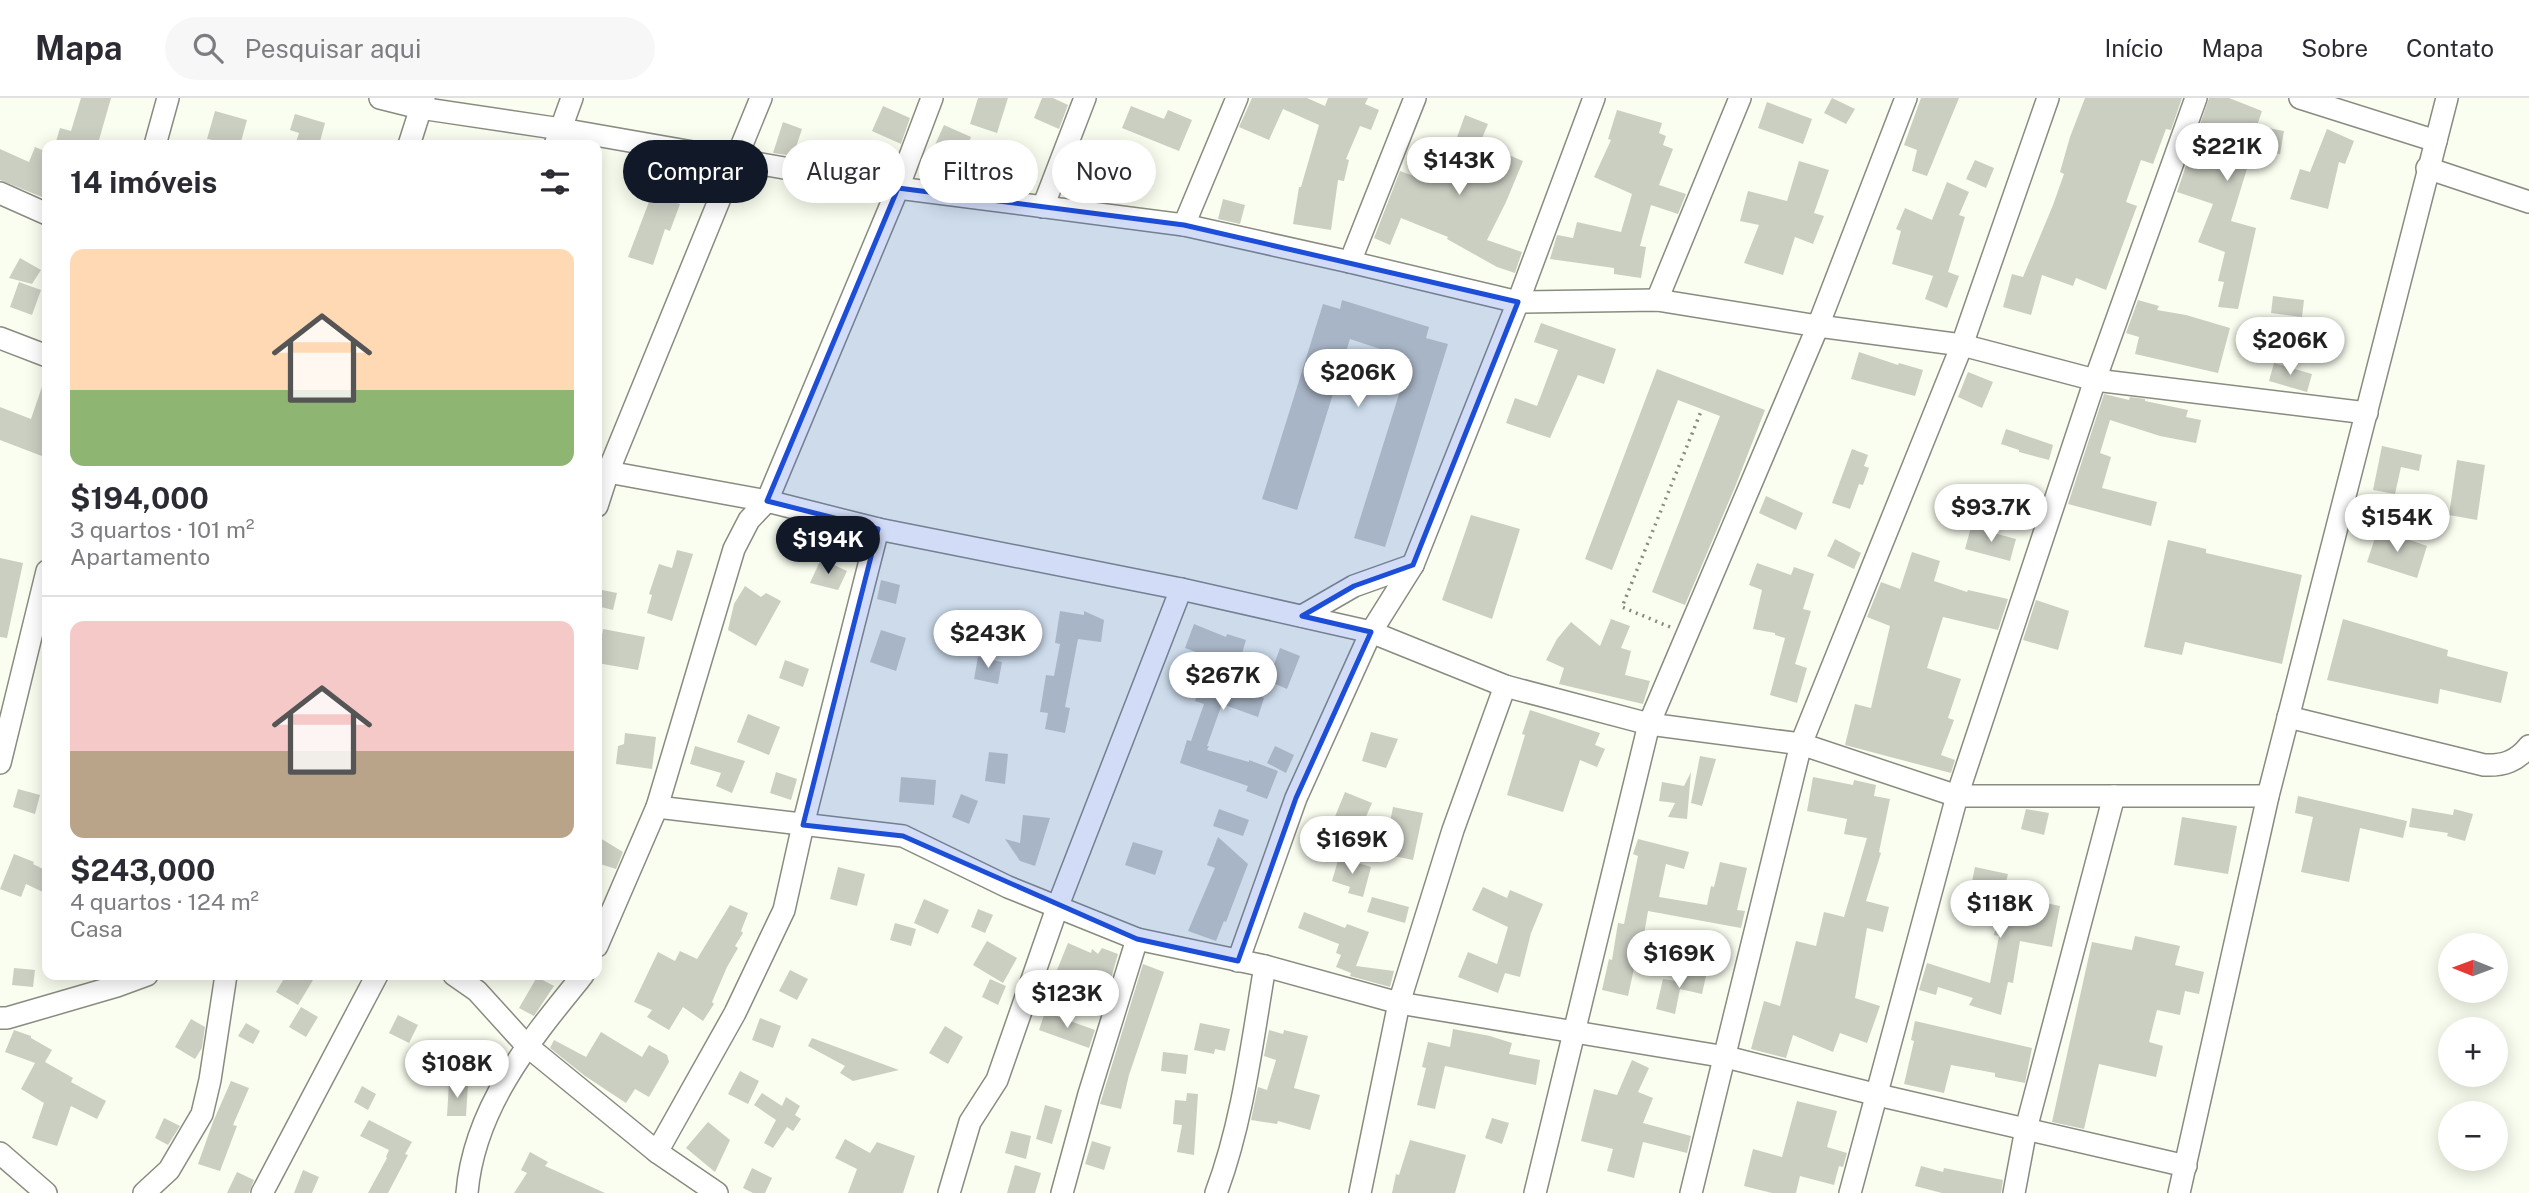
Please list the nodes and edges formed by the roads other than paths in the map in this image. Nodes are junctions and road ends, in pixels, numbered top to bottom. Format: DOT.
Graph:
graph roads {
  1 [pos="168,98"];
  2 [pos="380,98"];
  3 [pos="572,98"];
  4 [pos="761,98"];
  5 [pos="932,98"];
  6 [pos="1085,98"];
  7 [pos="1237,98"];
  8 [pos="1416,98"];
  9 [pos="1594,98"];
  10 [pos="1740,98"];
  11 [pos="1906,98"];
  12 [pos="2048,98"];
  13 [pos="2196,98"];
  14 [pos="2300,98"];
  15 [pos="2447,98"];
  16 [pos="422,103"];
  17 [pos="558,137"];
  18 [pos="156,140"];
  19 [pos="411,140"];
  20 [pos="579,140"];
  21 [pos="745,140"];
  22 [pos="2435,141"];
  23 [pos="602,143"];
  24 [pos="623,146"];
  25 [pos="905,169"];
  26 [pos="2427,169"];
  27 [pos="905,189"];
  28 [pos="0,193"];
  29 [pos="2529,202"];
  30 [pos="718,203"];
  31 [pos="892,203"];
  32 [pos="1043,207"];
  33 [pos="42,212"];
  34 [pos="1184,225"];
  35 [pos="1350,262"];
  36 [pos="1657,300"];
  37 [pos="1518,302"];
  38 [pos="1818,326"];
  39 [pos="0,338"];
  40 [pos="1962,345"];
  41 [pos="42,354"];
  42 [pos="2095,380"];
  43 [pos="2367,412"];
  44 [pos="602,471"];
  45 [pos="767,501"];
  46 [pos="878,529"];
  47 [pos="1413,565"];
  48 [pos="1181,589"];
  49 [pos="42,591"];
  50 [pos="1302,616"];
  51 [pos="1371,632"];
  52 [pos="1505,687"];
  53 [pos="2288,717"];
  54 [pos="1649,724"];
  55 [pos="1801,744"];
  56 [pos="2529,746"];
  57 [pos="0,763"];
  58 [pos="1957,796"];
  59 [pos="2114,796"];
  60 [pos="2268,796"];
  61 [pos="657,807"];
  62 [pos="803,825"];
  63 [pos="1057,908"];
  64 [pos="602,934"];
  65 [pos="1137,939"];
  66 [pos="1238,961"];
  67 [pos="1265,966"];
  68 [pos="133,980"];
  69 [pos="225,980"];
  70 [pos="374,980"];
  71 [pos="461,980"];
  72 [pos="579,980"];
  73 [pos="1399,1003"];
  74 [pos="0,1018"];
  75 [pos="1576,1031"];
  76 [pos="526,1045"];
  77 [pos="1726,1056"];
  78 [pos="1878,1094"];
  79 [pos="2026,1129"];
  80 [pos="657,1152"];
  81 [pos="0,1153"];
  82 [pos="2186,1166"];
  83 [pos="46,1193"];
  84 [pos="144,1193"];
  85 [pos="261,1193"];
  86 [pos="467,1193"];
  87 [pos="717,1193"];
  88 [pos="949,1193"];
  89 [pos="1062,1193"];
  90 [pos="1216,1193"];
  91 [pos="1360,1193"];
  92 [pos="1535,1193"];
  93 [pos="1691,1193"];
  94 [pos="1850,1193"];
  95 [pos="2014,1193"];
  96 [pos="2179,1193"];
  1 -- 18 [label="street"];
  2 -- 16 [label="street"];
  3 -- 17 [label="street"];
  4 -- 21 [label="street"];
  5 -- 25 [label="street"];
  6 -- 32 [label="street"];
  7 -- 34 [label="street"];
  8 -- 35 [label="street"];
  9 -- 37 [label="street"];
  10 -- 36 [label="street"];
  11 -- 38 [label="street"];
  12 -- 40 [label="street"];
  13 -- 42 [label="street"];
  14 -- 22 [label="street"];
  15 -- 22 [label="street"];
  16 -- 17 [label="street"];
  16 -- 19 [label="street"];
  17 -- 20 [label="street"];
  22 -- 26 [label="street"];
  23 -- 24 [label="street"];
  26 -- 29 [label="street"];
  26 -- 43 [label="street"];
  27 -- 32 [label="street"];
  28 -- 33 [label="street"];
  30 -- 44 [label="street"];
  31 -- 45 [label="street"];
  32 -- 34 [label="street"];
  34 -- 35 [label="street"];
  35 -- 37 [label="street"];
  36 -- 37 [label="street"];
  36 -- 38 [label="street"];
  37 -- 47 [label="street"];
  38 -- 40 [label="street"];
  38 -- 54 [label="street"];
  39 -- 41 [label="street"];
  40 -- 42 [label="street"];
  40 -- 55 [label="street"];
  42 -- 43 [label="street"];
  42 -- 58 [label="street"];
  43 -- 53 [label="street"];
  44 -- 45 [label="street"];
  45 -- 46 [label="street"];
  45 -- 61 [label="street"];
  46 -- 48 [label="street"];
  46 -- 62 [label="street"];
  47 -- 50 [label="street"];
  47 -- 51 [label="street"];
  48 -- 50 [label="street"];
  48 -- 63 [label="street"];
  49 -- 57 [label="street"];
  50 -- 51 [label="street"];
  51 -- 52 [label="street"];
  51 -- 66 [label="street"];
  52 -- 54 [label="street"];
  52 -- 73 [label="street"];
  53 -- 56 [label="street"];
  53 -- 60 [label="street"];
  54 -- 55 [label="street"];
  54 -- 75 [label="street"];
  55 -- 58 [label="street"];
  55 -- 77 [label="street"];
  58 -- 59 [label="street"];
  58 -- 78 [label="street"];
  59 -- 60 [label="street"];
  59 -- 79 [label="street"];
  60 -- 82 [label="street"];
  61 -- 62 [label="street"];
  61 -- 64 [label="street"];
  62 -- 63 [label="street"];
  62 -- 80 [label="street"];
  63 -- 65 [label="street"];
  63 -- 88 [label="street"];
  65 -- 66 [label="street"];
  65 -- 89 [label="street"];
  66 -- 67 [label="street"];
  67 -- 73 [label="street"];
  67 -- 90 [label="street"];
  68 -- 74 [label="street"];
  69 -- 84 [label="street"];
  70 -- 85 [label="street"];
  71 -- 76 [label="street"];
  72 -- 76 [label="street"];
  73 -- 75 [label="street"];
  73 -- 91 [label="street"];
  75 -- 77 [label="street"];
  75 -- 92 [label="street"];
  76 -- 80 [label="street"];
  76 -- 86 [label="street"];
  77 -- 78 [label="street"];
  77 -- 93 [label="street"];
  78 -- 79 [label="street"];
  78 -- 94 [label="street"];
  79 -- 82 [label="street"];
  79 -- 95 [label="street"];
  80 -- 87 [label="street"];
  81 -- 83 [label="street"];
  82 -- 96 [label="street"];
}
